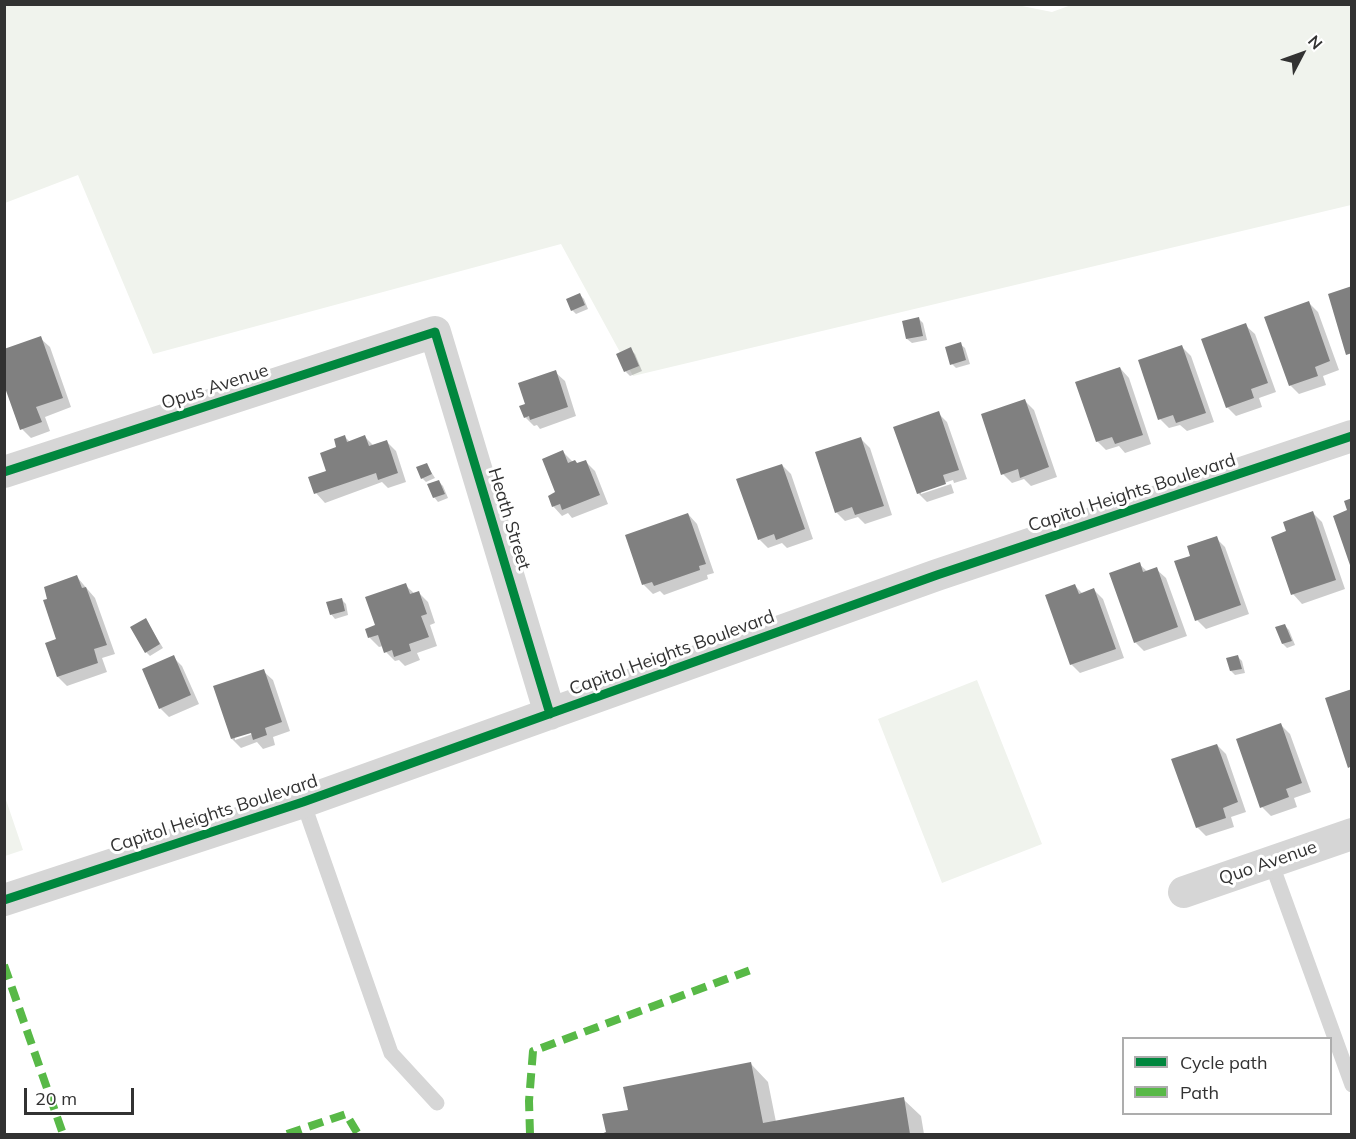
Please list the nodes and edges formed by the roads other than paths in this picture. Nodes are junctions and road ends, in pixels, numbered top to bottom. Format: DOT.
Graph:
graph roads {
  1 [pos="435,332"];
  2 [pos="1352,436"];
  3 [pos="4,472"];
  4 [pos="550,714"];
  5 [pos="303,802"];
  6 [pos="1352,834"];
  7 [pos="1271,862"];
  8 [pos="1184,892"];
  9 [pos="4,900"];
  10 [pos="1352,1085"];
  11 [pos="437,1103"];
  1 -- 3 [label="street, Opus Avenue"];
  1 -- 4 [label="street, Heath Street"];
  2 -- 4 [label="street, Capitol Heights Boulevard"];
  4 -- 5 [label="street, Capitol Heights Boulevard"];
  5 -- 9 [label="street, Capitol Heights Boulevard"];
  5 -- 11 [label="lane"];
  6 -- 7 [label="street, Quo Avenue"];
  7 -- 8 [label="street, Quo Avenue"];
  7 -- 10 [label="lane"];
}
